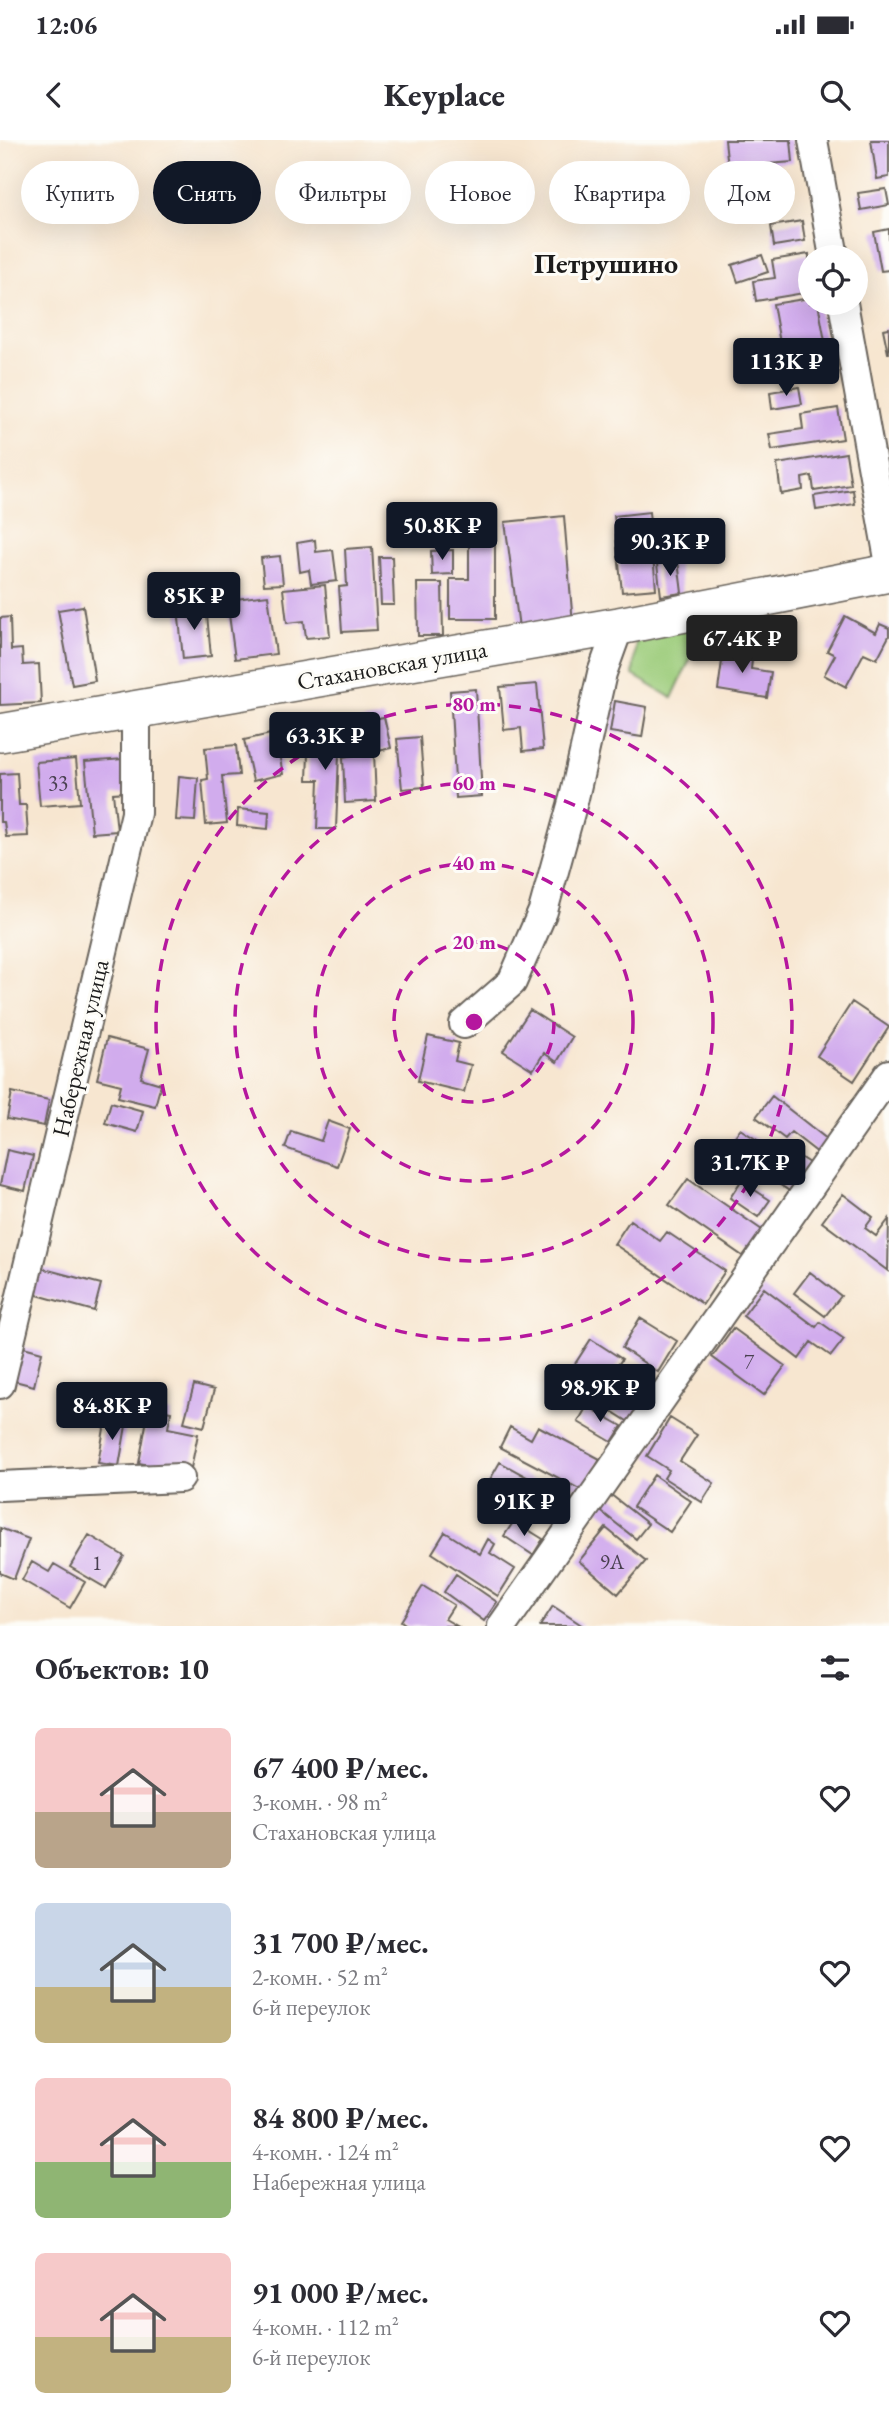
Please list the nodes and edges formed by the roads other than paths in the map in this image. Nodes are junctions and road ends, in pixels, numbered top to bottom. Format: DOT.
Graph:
graph roads {
  1 [pos="813,140"];
  2 [pos="832,245"];
  3 [pos="845,315"];
  4 [pos="889,559"];
  5 [pos="889,573"];
  6 [pos="619,626"];
  7 [pos="136,709"];
  8 [pos="0,733"];
  9 [pos="464,1024"];
  10 [pos="889,1074"];
  11 [pos="0,1384"];
  12 [pos="180,1478"];
  13 [pos="0,1486"];
  14 [pos="502,1626"];
  1 -- 2 [label="street"];
  3 -- 4 [label="street"];
  5 -- 6 [label="street, Стахановская улица"];
  6 -- 7 [label="street, Стахановская улица"];
  6 -- 9 [label="street"];
  7 -- 8 [label="street, Стахановская улица"];
  7 -- 11 [label="street, Набережная улица"];
  10 -- 14 [label="street"];
  12 -- 13 [label="street"];
}
